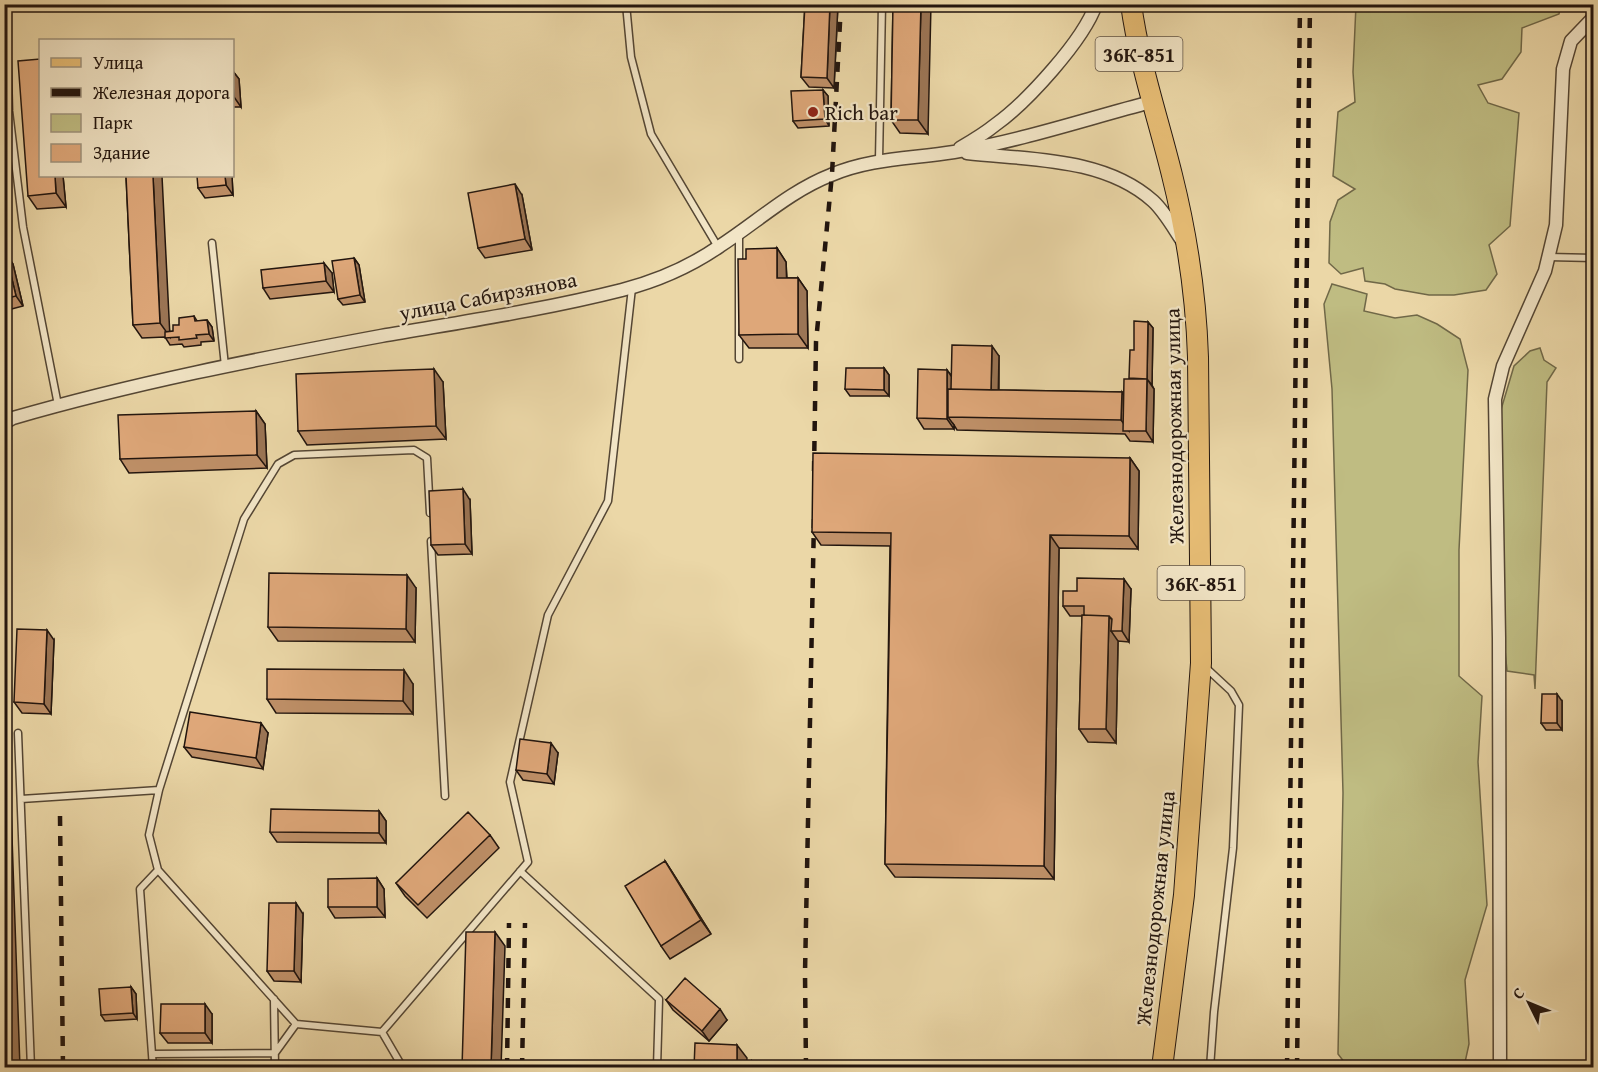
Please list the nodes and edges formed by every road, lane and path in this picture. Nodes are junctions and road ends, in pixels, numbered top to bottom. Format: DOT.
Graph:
graph roads {
  1 [pos="6,4"];
  2 [pos="626,4"];
  3 [pos="882,4"];
  4 [pos="1096,4"];
  5 [pos="1131,4"];
  6 [pos="1593,17"];
  7 [pos="1151,102"];
  8 [pos="954,152"];
  9 [pos="879,160"];
  10 [pos="739,233"];
  11 [pos="212,243"];
  12 [pos="718,248"];
  13 [pos="1188,249"];
  14 [pos="1548,257"];
  15 [pos="1593,258"];
  16 [pos="632,287"];
  17 [pos="739,358"];
  18 [pos="225,367"];
  19 [pos="58,405"];
  20 [pos="4,423"];
  21 [pos="430,516"];
  22 [pos="431,528"];
  23 [pos="1201,663"];
  24 [pos="18,732"];
  25 [pos="159,790"];
  26 [pos="445,796"];
  27 [pos="21,799"];
  28 [pos="158,870"];
  29 [pos="520,871"];
  30 [pos="274,999"];
  31 [pos="296,1024"];
  32 [pos="382,1032"];
  33 [pos="275,1053"];
  34 [pos="152,1054"];
  35 [pos="31,1068"];
  36 [pos="153,1068"];
  37 [pos="275,1068"];
  38 [pos="403,1068"];
  39 [pos="657,1068"];
  40 [pos="1162,1068"];
  41 [pos="1210,1068"];
  42 [pos="1500,1068"];
  1 -- 19 [label="lane"];
  2 -- 12 [label="lane"];
  3 -- 9 [label="lane"];
  4 -- 8 [label="street"];
  5 -- 7 [label="main road, Железнодорожная улица / 36К-851"];
  6 -- 14 [label="street"];
  7 -- 8 [label="street"];
  7 -- 13 [label="main road, Железнодорожная улица / 36К-851"];
  8 -- 9 [label="street, улица Сабирзянова"];
  8 -- 13 [label="street"];
  9 -- 10 [label="street, улица Сабирзянова"];
  10 -- 12 [label="street, улица Сабирзянова"];
  10 -- 17 [label="lane"];
  11 -- 18 [label="lane"];
  12 -- 16 [label="street, улица Сабирзянова"];
  13 -- 23 [label="main road, Железнодорожная улица / 36К-851"];
  14 -- 15 [label="lane"];
  14 -- 42 [label="street"];
  16 -- 18 [label="street, улица Сабирзянова"];
  16 -- 29 [label="lane"];
  18 -- 19 [label="street, улица Сабирзянова"];
  19 -- 20 [label="street, улица Сабирзянова"];
  21 -- 25 [label="lane"];
  22 -- 26 [label="lane"];
  23 -- 40 [label="main road, Железнодорожная улица / 36К-851"];
  23 -- 41 [label="lane"];
  24 -- 27 [label="lane"];
  25 -- 27 [label="lane"];
  25 -- 28 [label="lane"];
  27 -- 35 [label="lane"];
  28 -- 30 [label="lane"];
  28 -- 34 [label="lane"];
  29 -- 32 [label="lane"];
  29 -- 39 [label="lane"];
  30 -- 31 [label="lane"];
  30 -- 33 [label="lane"];
  31 -- 32 [label="lane"];
  31 -- 33 [label="lane"];
  32 -- 38 [label="lane"];
  33 -- 34 [label="lane"];
  33 -- 37 [label="lane"];
  34 -- 36 [label="lane"];
}
